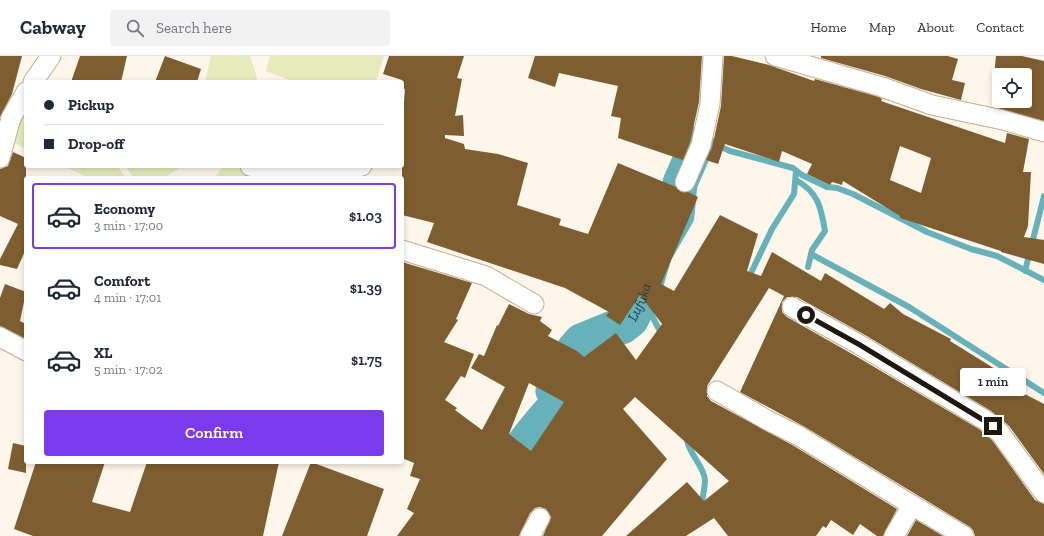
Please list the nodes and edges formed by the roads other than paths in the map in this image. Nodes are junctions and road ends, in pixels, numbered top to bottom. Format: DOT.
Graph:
graph roads {
  1 [pos="51,56"];
  2 [pos="712,56"];
  3 [pos="775,56"];
  4 [pos="36,80"];
  5 [pos="24,98"];
  6 [pos="1044,132"];
  7 [pos="0,158"];
  8 [pos="258,168"];
  9 [pos="354,168"];
  10 [pos="289,176"];
  11 [pos="297,176"];
  12 [pos="685,182"];
  13 [pos="404,251"];
  14 [pos="534,304"];
  15 [pos="792,307"];
  16 [pos="0,337"];
  17 [pos="24,350"];
  18 [pos="717,391"];
  19 [pos="1044,493"];
  20 [pos="912,505"];
  21 [pos="540,518"];
  22 [pos="530,536"];
  23 [pos="894,536"];
  24 [pos="964,536"];
  1 -- 4 [label="street"];
  2 -- 12 [label="street"];
  3 -- 6 [label="street"];
  5 -- 7 [label="street"];
  8 -- 10 [label="street"];
  9 -- 11 [label="street"];
  13 -- 14 [label="street"];
  15 -- 19 [label="street"];
  16 -- 17 [label="street"];
  18 -- 20 [label="street"];
  20 -- 23 [label="street"];
  20 -- 24 [label="street"];
  21 -- 22 [label="street"];
}
